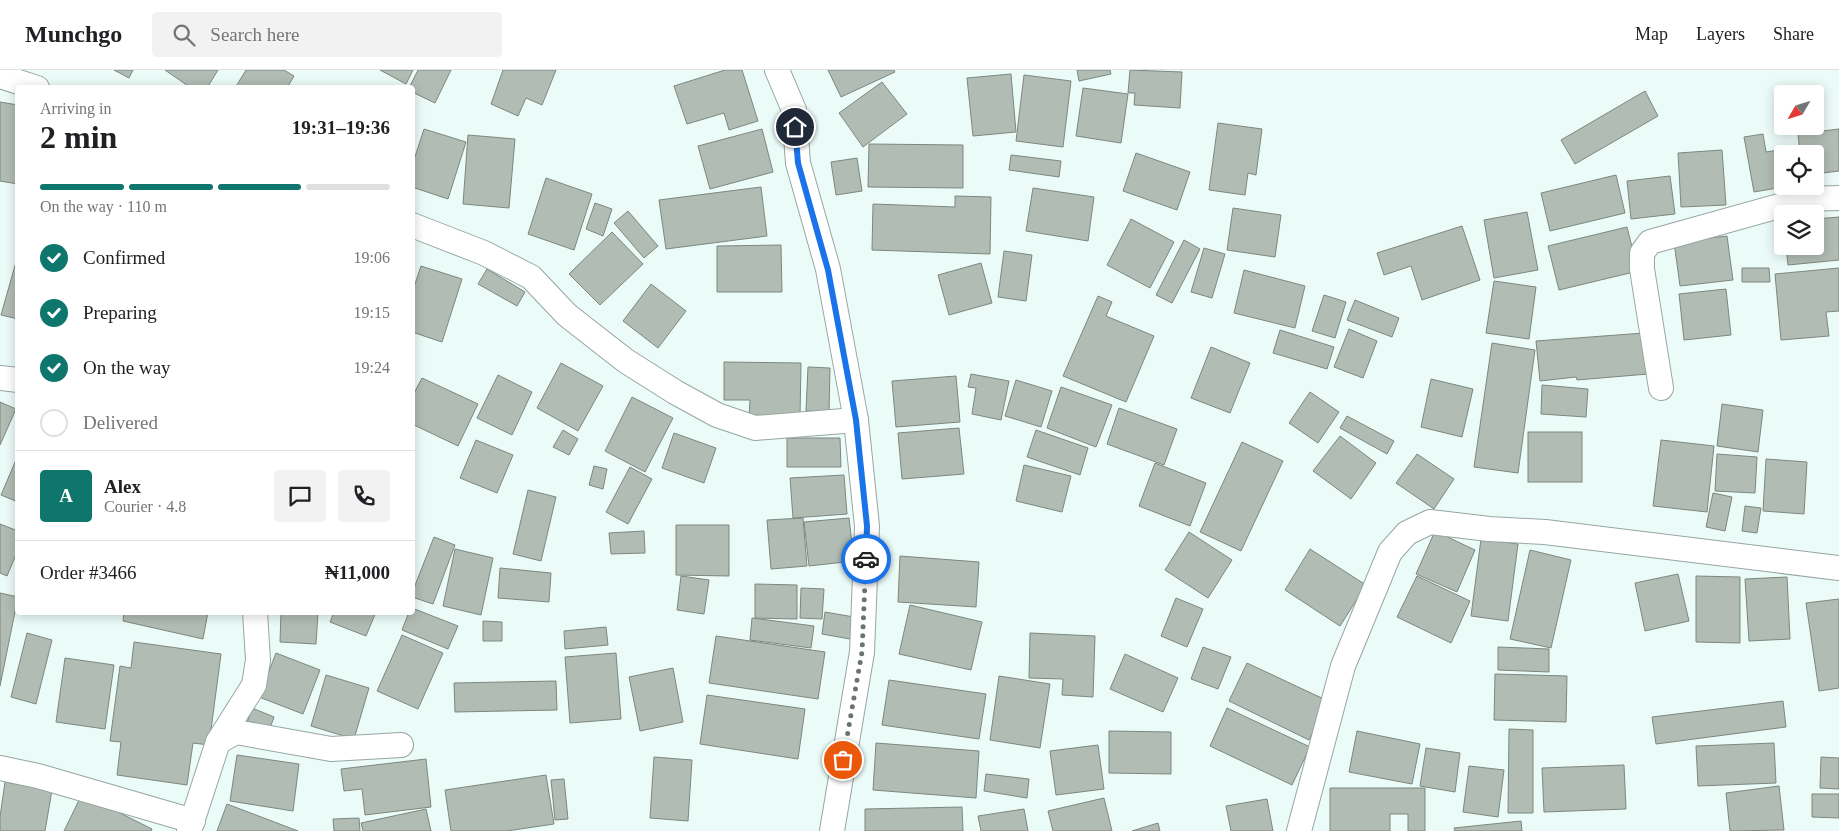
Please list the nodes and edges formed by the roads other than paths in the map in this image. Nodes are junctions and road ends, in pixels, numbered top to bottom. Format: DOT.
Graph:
graph roads {
  1 [pos="778,70"];
  2 [pos="0,76"];
  3 [pos="28,85"];
  4 [pos="1839,198"];
  5 [pos="415,226"];
  6 [pos="0,378"];
  7 [pos="15,380"];
  8 [pos="1661,388"];
  9 [pos="856,420"];
  10 [pos="1839,568"];
  11 [pos="255,615"];
  12 [pos="218,742"];
  13 [pos="401,745"];
  14 [pos="0,768"];
  15 [pos="191,826"];
  16 [pos="832,831"];
  17 [pos="1299,831"];
  1 -- 9 [label="street"];
  2 -- 3 [label="street"];
  4 -- 8 [label="street"];
  5 -- 9 [label="street"];
  6 -- 7 [label="street"];
  9 -- 16 [label="street"];
  10 -- 17 [label="street"];
  11 -- 12 [label="street"];
  12 -- 13 [label="street"];
  12 -- 15 [label="street"];
  14 -- 15 [label="street"];
}
